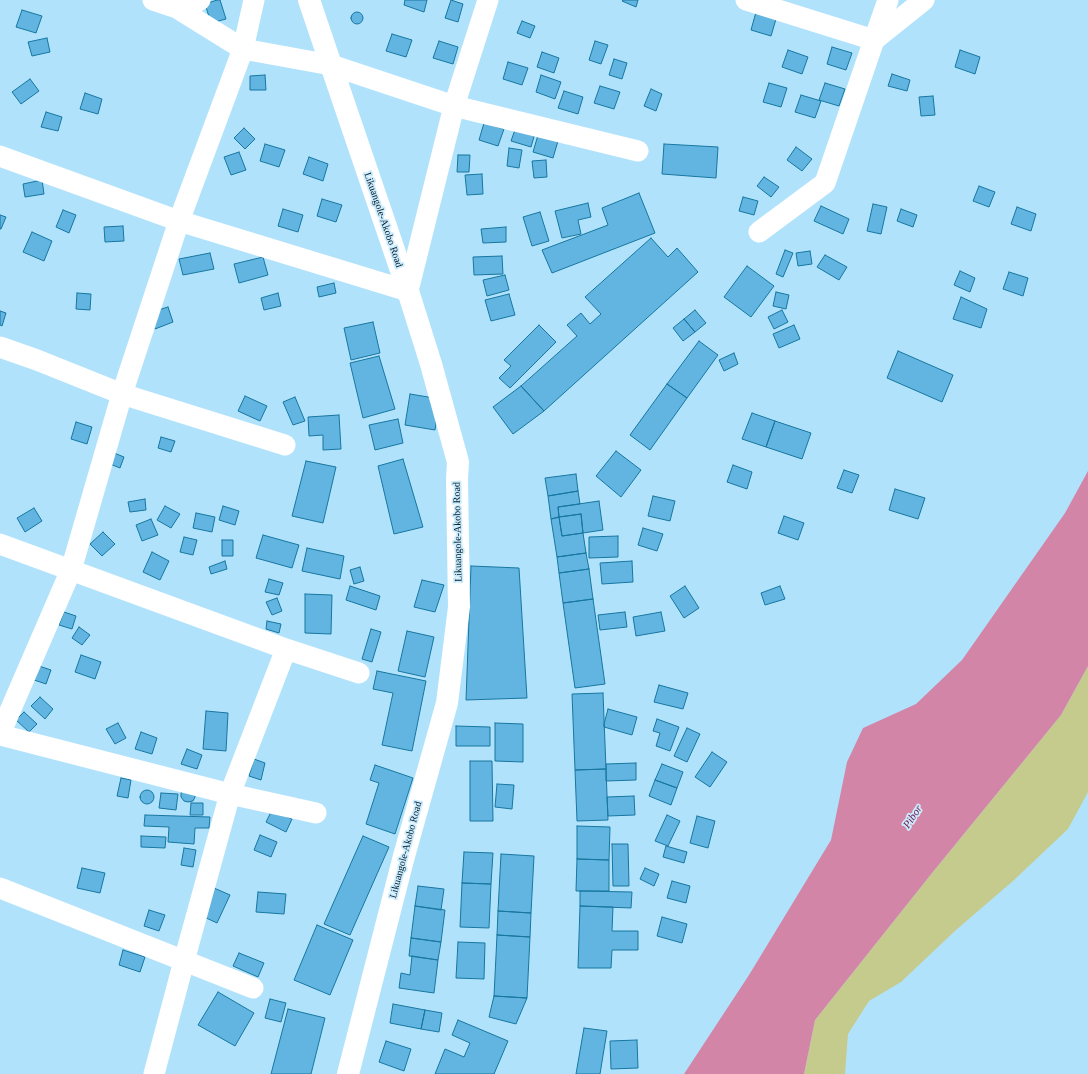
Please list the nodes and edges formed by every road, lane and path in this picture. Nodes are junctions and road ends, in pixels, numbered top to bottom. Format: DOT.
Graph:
graph roads {
  1 [pos="152,0"];
  2 [pos="200,0"];
  3 [pos="254,0"];
  4 [pos="310,0"];
  5 [pos="488,0"];
  6 [pos="746,0"];
  7 [pos="888,0"];
  8 [pos="924,0"];
  9 [pos="177,8"];
  10 [pos="874,40"];
  11 [pos="243,49"];
  12 [pos="331,66"];
  13 [pos="454,106"];
  14 [pos="638,151"];
  15 [pos="0,156"];
  16 [pos="179,221"];
  17 [pos="759,232"];
  18 [pos="408,291"];
  19 [pos="0,347"];
  20 [pos="122,394"];
  21 [pos="285,445"];
  22 [pos="0,544"];
  23 [pos="71,570"];
  24 [pos="286,649"];
  25 [pos="359,673"];
  26 [pos="0,735"];
  27 [pos="230,794"];
  28 [pos="316,813"];
  29 [pos="0,888"];
  30 [pos="184,961"];
  31 [pos="253,988"];
  32 [pos="154,1074"];
  33 [pos="348,1074"];
  1 -- 9 [label="street"];
  2 -- 9 [label="street"];
  3 -- 11 [label="street"];
  4 -- 12 [label="street, Likuangole-Akobo Road"];
  5 -- 13 [label="street"];
  6 -- 10 [label="street"];
  7 -- 10 [label="street"];
  8 -- 10 [label="street"];
  9 -- 11 [label="street"];
  10 -- 17 [label="street"];
  11 -- 12 [label="street"];
  11 -- 16 [label="street"];
  12 -- 13 [label="street"];
  12 -- 18 [label="street, Likuangole-Akobo Road"];
  13 -- 14 [label="street"];
  13 -- 18 [label="street"];
  15 -- 16 [label="street"];
  16 -- 18 [label="street"];
  16 -- 20 [label="street"];
  18 -- 33 [label="street, Likuangole-Akobo Road"];
  19 -- 20 [label="street"];
  20 -- 21 [label="street"];
  20 -- 23 [label="street"];
  22 -- 23 [label="street"];
  23 -- 24 [label="street"];
  23 -- 26 [label="street"];
  24 -- 25 [label="street"];
  24 -- 27 [label="street"];
  26 -- 27 [label="street"];
  27 -- 28 [label="street"];
  27 -- 30 [label="street"];
  29 -- 30 [label="street"];
  30 -- 31 [label="street"];
  30 -- 32 [label="street"];
}
